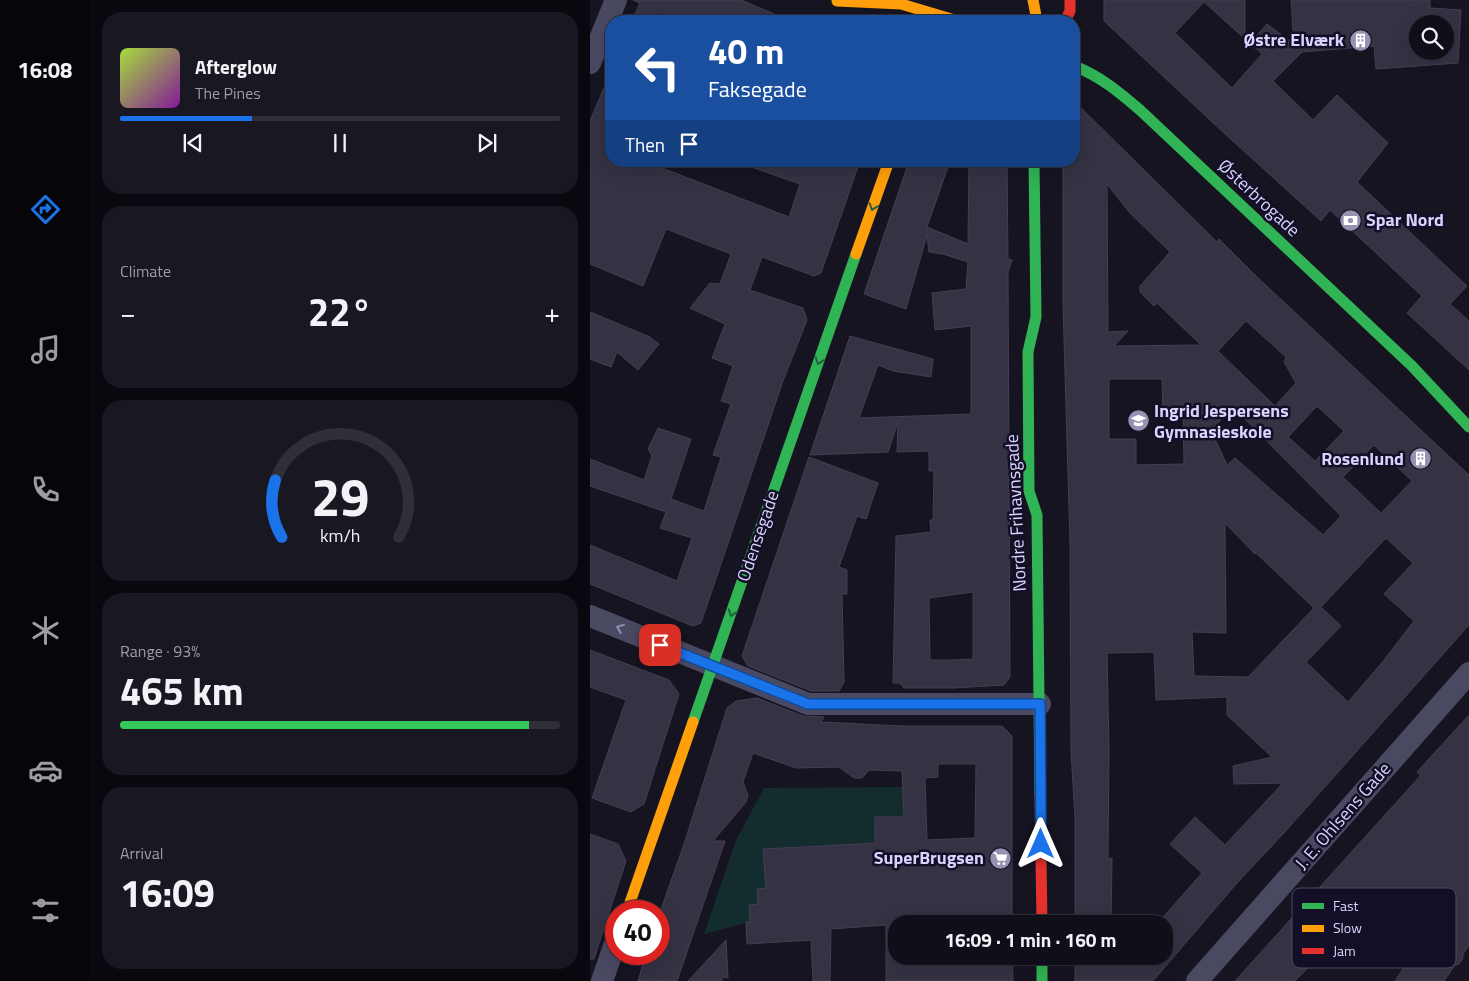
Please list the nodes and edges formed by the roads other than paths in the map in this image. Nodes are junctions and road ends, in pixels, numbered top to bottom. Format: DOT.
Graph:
graph roads {
  1 [pos="616,0"];
  2 [pos="837,0"];
  3 [pos="1033,0"];
  4 [pos="1070,0"];
  5 [pos="853,11"];
  6 [pos="610,15"];
  7 [pos="938,15"];
  8 [pos="1036,15"];
  9 [pos="1068,15"];
  10 [pos="605,27"];
  11 [pos="590,63"];
  12 [pos="1080,68"];
  13 [pos="887,167"];
  14 [pos="1034,167"];
  15 [pos="1412,366"];
  16 [pos="1469,413"];
  17 [pos="1469,427"];
  18 [pos="590,616"];
  19 [pos="713,667"];
  20 [pos="1469,673"];
  21 [pos="1040,704"];
  22 [pos="631,900"];
  23 [pos="1042,915"];
  24 [pos="608,965"];
  25 [pos="1042,965"];
  26 [pos="602,981"];
  27 [pos="1042,981"];
  28 [pos="1197,981"];
  1 -- 6 [label="street"];
  2 -- 5 [label="street"];
  2 -- 7 [label="street"];
  3 -- 8 [label="street"];
  4 -- 9 [label="street"];
  10 -- 11 [label="street"];
  12 -- 15 [label="street, Østerbrogade"];
  13 -- 19 [label="street, Odensegade, one-way"];
  14 -- 21 [label="street, Nordre Frihavnsgade"];
  15 -- 16 [label="street, Østerbrogade"];
  15 -- 17 [label="street, Østerbrogade"];
  19 -- 18 [label="street, one-way"];
  19 -- 21 [label="street"];
  19 -- 22 [label="street, Odensegade"];
  20 -- 28 [label="street, J. E. Ohlsens Gade"];
  21 -- 23 [label="street, Nordre Frihavnsgade"];
  24 -- 26 [label="street"];
  25 -- 27 [label="street"];
}
